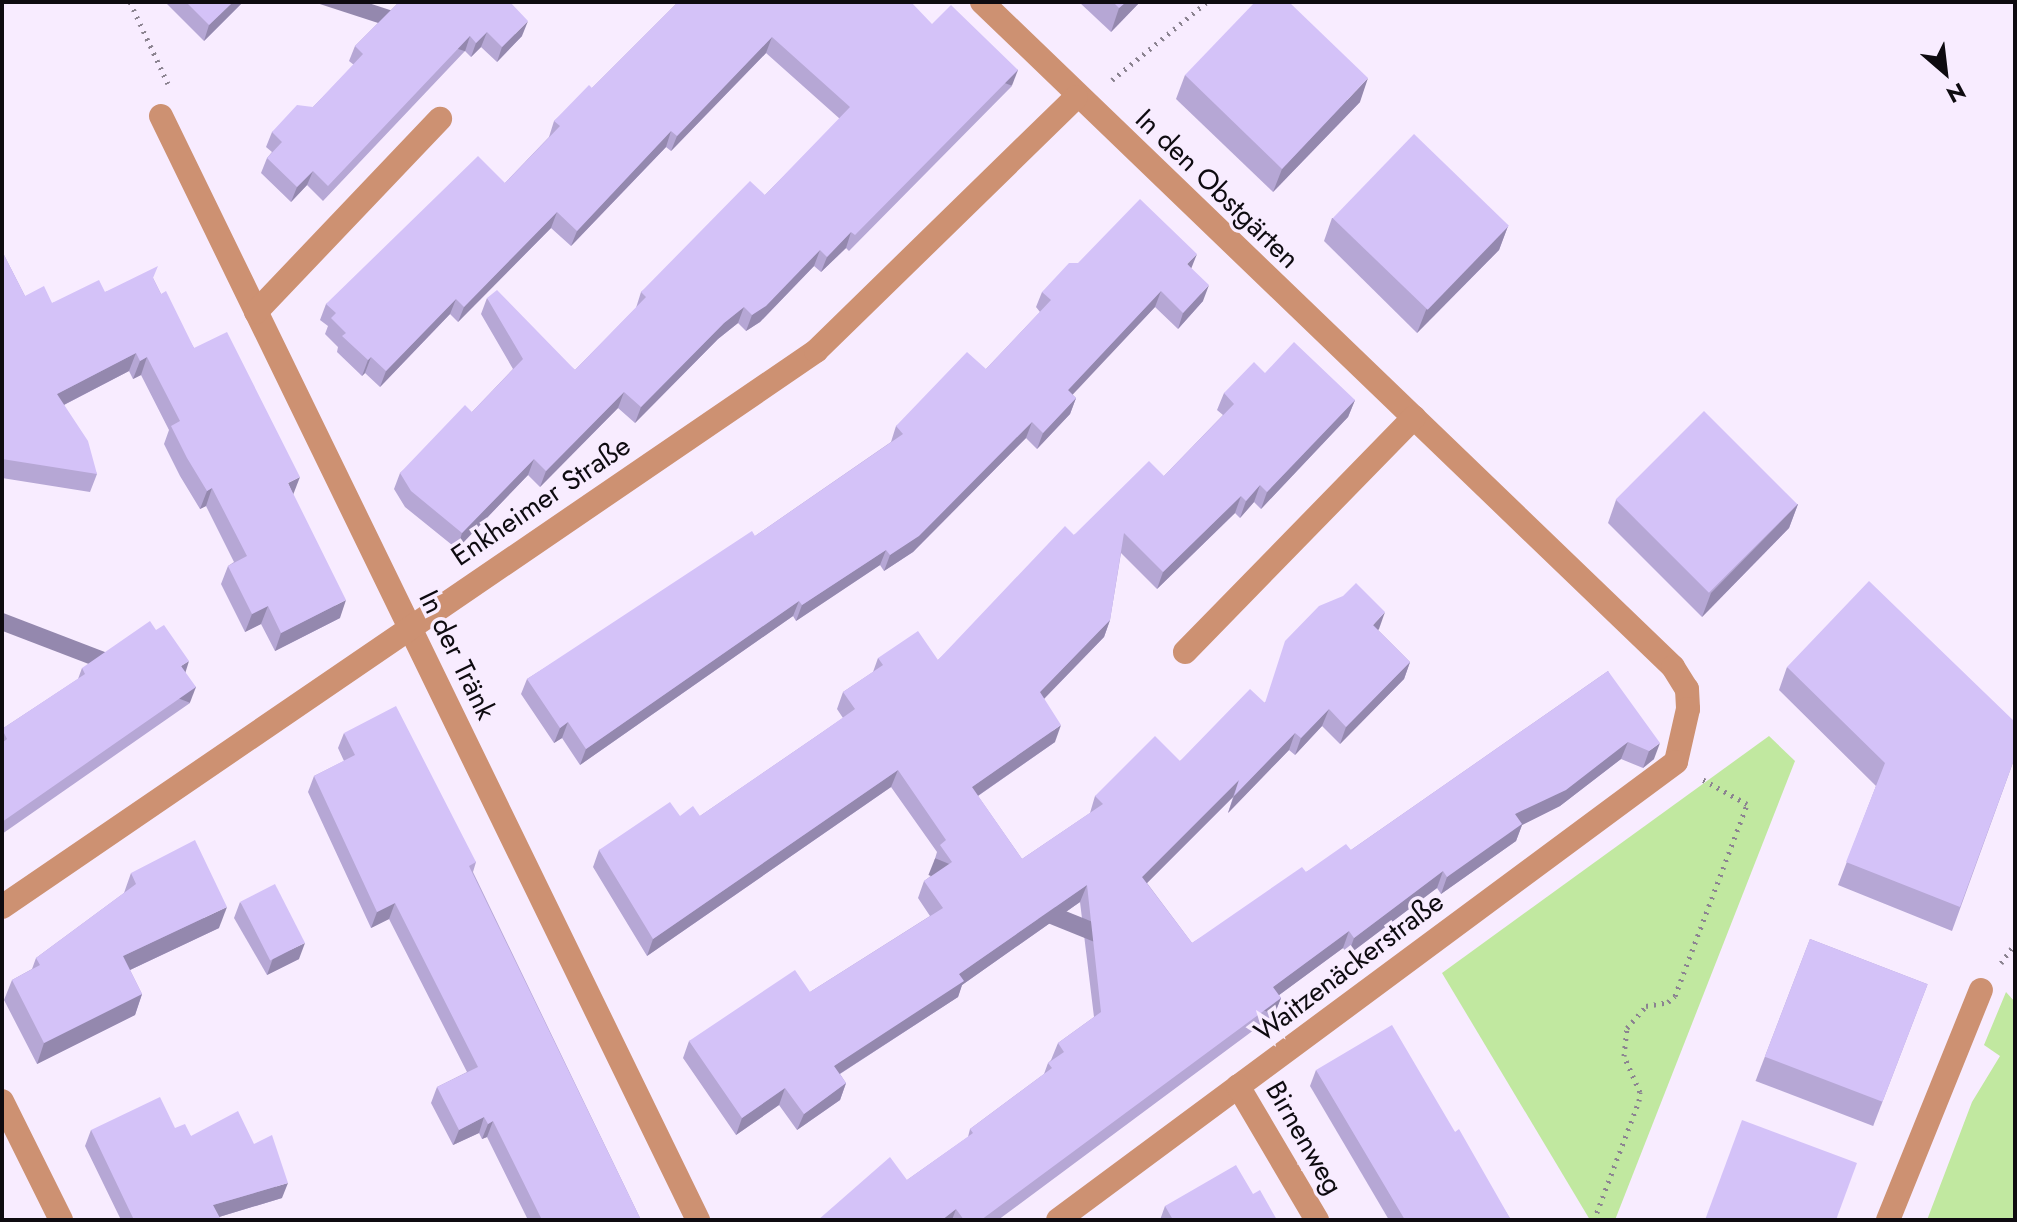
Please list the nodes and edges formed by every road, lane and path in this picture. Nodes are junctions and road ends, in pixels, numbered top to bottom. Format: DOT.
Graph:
graph roads {
  1 [pos="130,2"];
  2 [pos="982,2"];
  3 [pos="1207,2"];
  4 [pos="1080,101"];
  5 [pos="161,116"];
  6 [pos="440,119"];
  7 [pos="256,312"];
  8 [pos="1414,417"];
  9 [pos="410,627"];
  10 [pos="1185,652"];
  11 [pos="1676,762"];
  12 [pos="2,907"];
  13 [pos="1981,990"];
  14 [pos="1238,1086"];
  15 [pos="2,1101"];
  16 [pos="61,1220"];
  17 [pos="698,1220"];
  18 [pos="1058,1220"];
  19 [pos="1317,1220"];
  20 [pos="1594,1220"];
  21 [pos="1888,1220"];
  1 -- 5 [label="path"];
  2 -- 4 [label="street, In den Obstgärten"];
  3 -- 4 [label="path"];
  4 -- 8 [label="street, In den Obstgärten"];
  4 -- 9 [label="street, Enkheimer Straße"];
  5 -- 7 [label="street, In der Tränk"];
  6 -- 7 [label="street"];
  7 -- 9 [label="street, In der Tränk"];
  8 -- 10 [label="street"];
  8 -- 11 [label="street, In den Obstgärten"];
  9 -- 12 [label="street, Enkheimer Straße"];
  9 -- 17 [label="street, In der Tränk"];
  11 -- 14 [label="street, Waitzenäckerstraße"];
  11 -- 20 [label="path"];
  13 -- 21 [label="street"];
  14 -- 18 [label="street, Waitzenäckerstraße"];
  14 -- 19 [label="street, Birnenweg"];
  15 -- 16 [label="street"];
}
